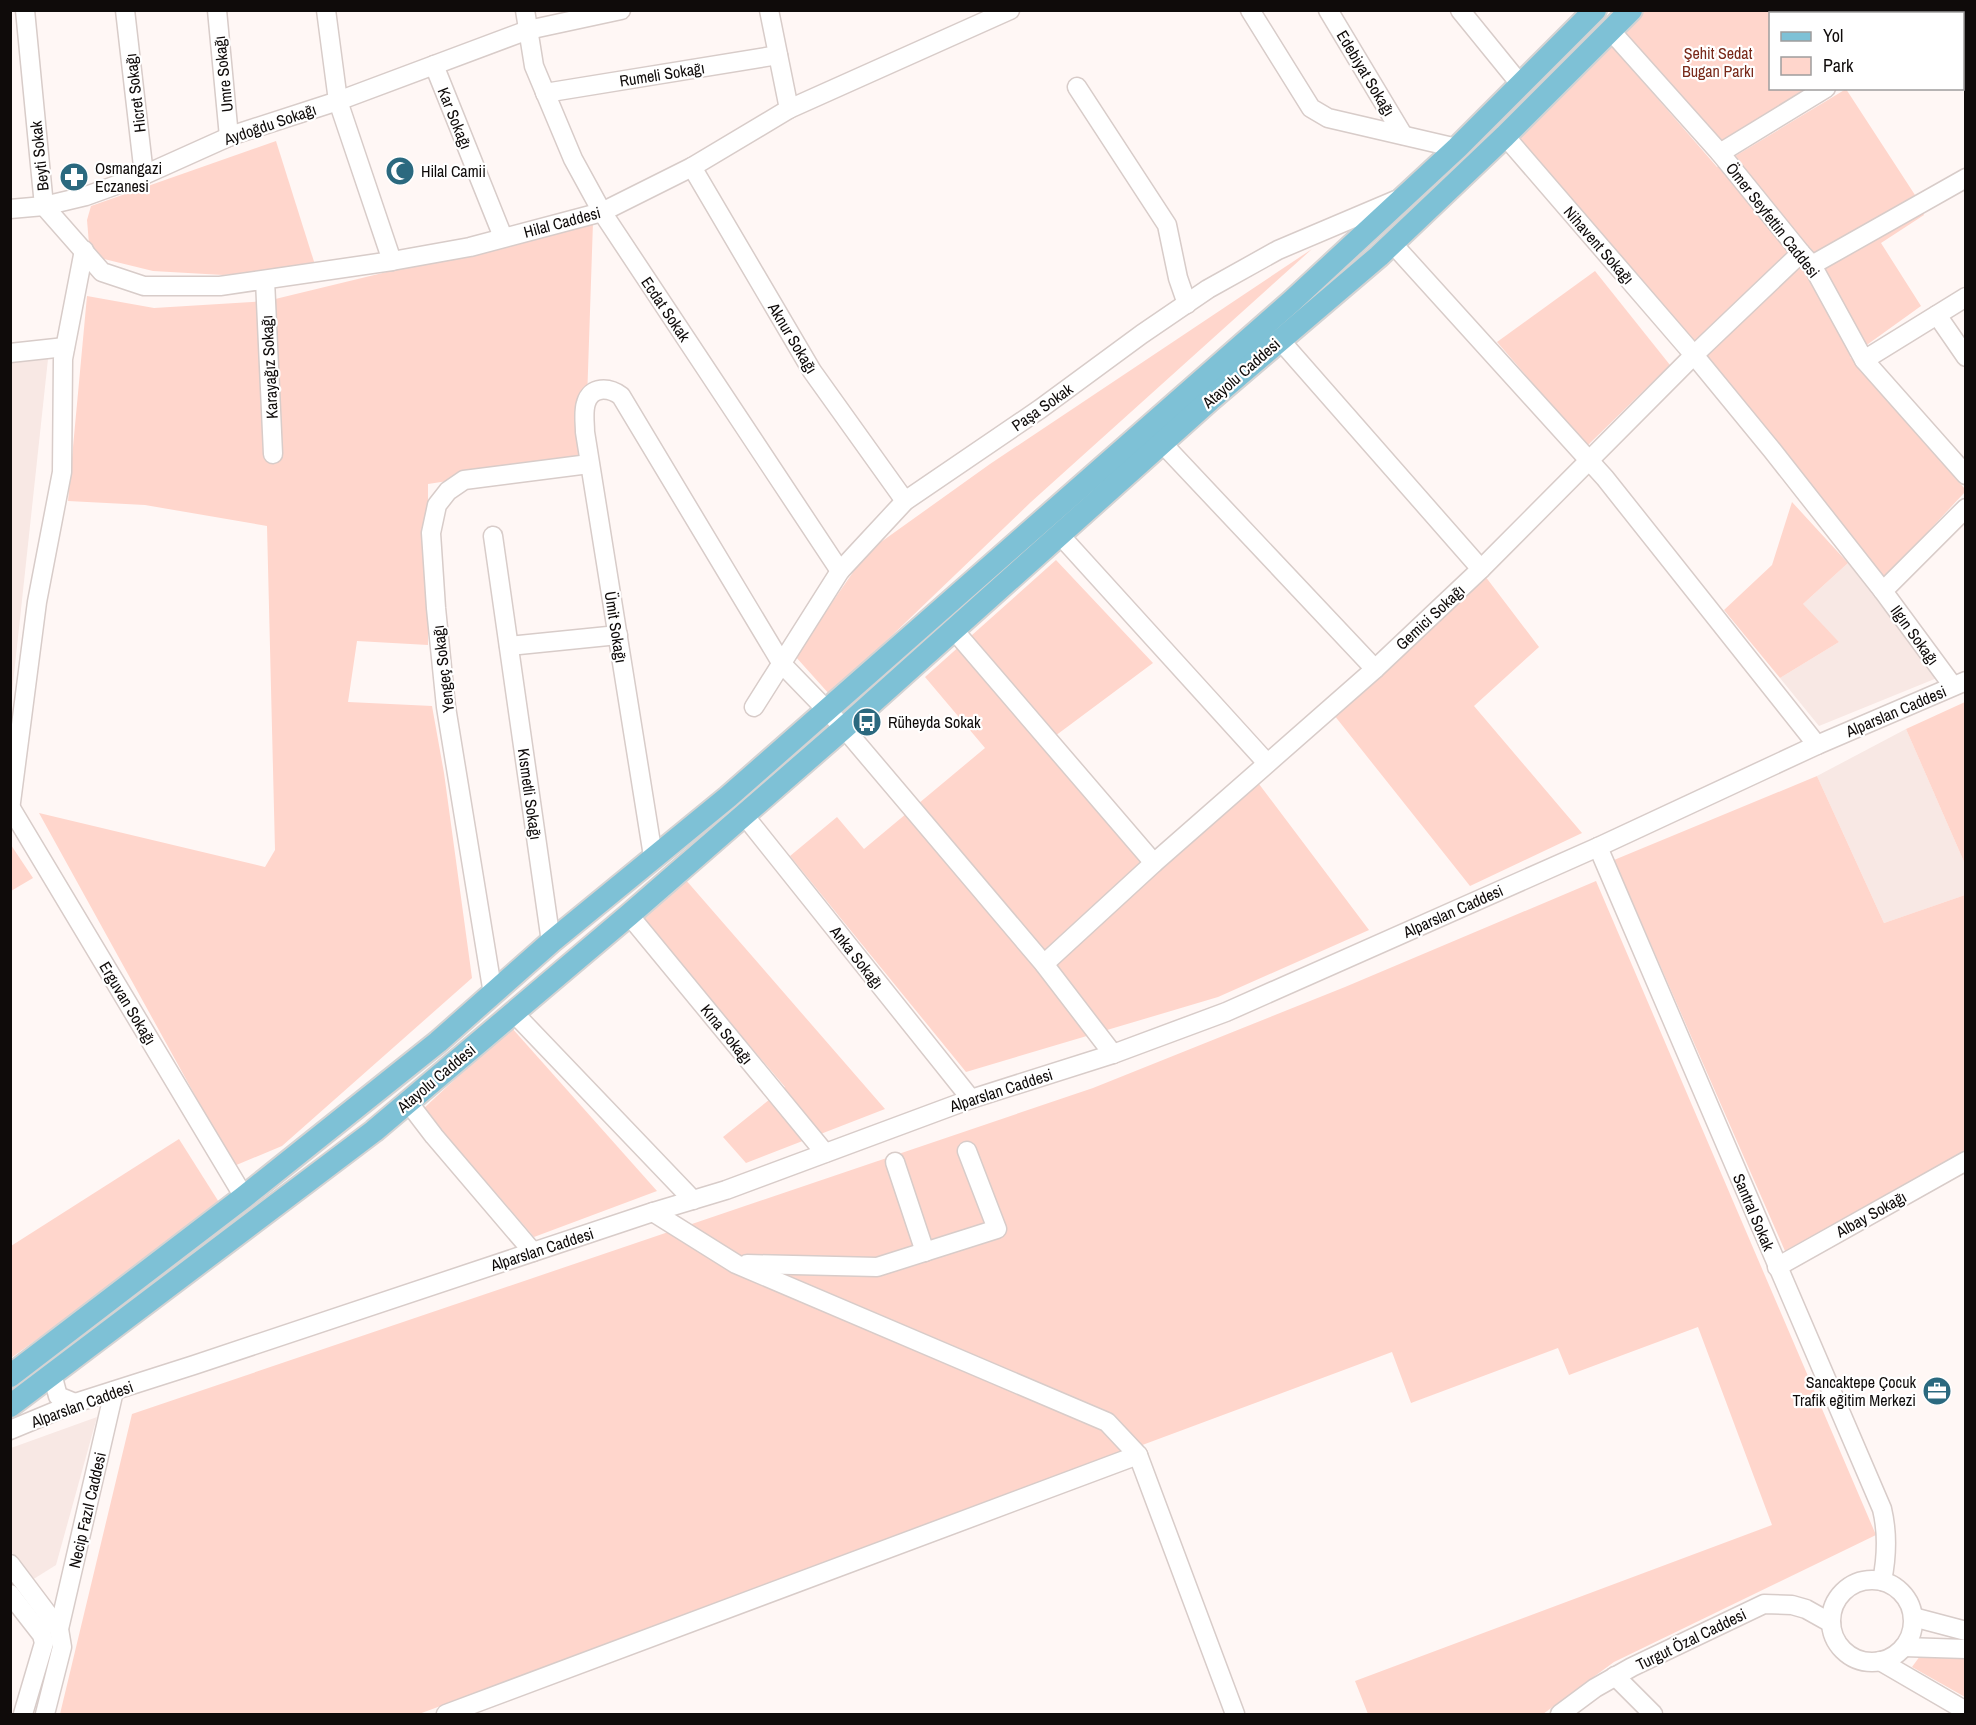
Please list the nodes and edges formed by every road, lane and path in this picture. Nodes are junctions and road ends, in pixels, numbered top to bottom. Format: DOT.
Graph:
graph roads {
  1 [pos="25,10"];
  2 [pos="125,10"];
  3 [pos="217,10"];
  4 [pos="326,10"];
  5 [pos="525,10"];
  6 [pos="621,10"];
  7 [pos="769,10"];
  8 [pos="1010,10"];
  9 [pos="1250,10"];
  10 [pos="1328,10"];
  11 [pos="1460,10"];
  12 [pos="1595,10"];
  13 [pos="1631,10"];
  14 [pos="528,30"];
  15 [pos="1611,31"];
  16 [pos="778,55"];
  17 [pos="434,65"];
  18 [pos="1521,85"];
  19 [pos="1077,87"];
  20 [pos="1823,90"];
  21 [pos="545,93"];
  22 [pos="338,101"];
  23 [pos="789,109"];
  24 [pos="1403,135"];
  25 [pos="1504,136"];
  26 [pos="229,137"];
  27 [pos="1457,148"];
  28 [pos="1720,153"];
  29 [pos="692,167"];
  30 [pos="144,175"];
  31 [pos="1965,178"];
  32 [pos="1406,196"];
  33 [pos="44,206"];
  34 [pos="10,209"];
  35 [pos="602,212"];
  36 [pos="503,237"];
  37 [pos="1392,243"];
  38 [pos="84,250"];
  39 [pos="1807,259"];
  40 [pos="392,261"];
  41 [pos="265,280"];
  42 [pos="144,286"];
  43 [pos="1965,297"];
  44 [pos="1187,303"];
  45 [pos="1937,315"];
  46 [pos="1280,340"];
  47 [pos="65,347"];
  48 [pos="10,353"];
  49 [pos="1694,355"];
  50 [pos="1965,357"];
  51 [pos="1864,360"];
  52 [pos="1162,443"];
  53 [pos="273,454"];
  54 [pos="1589,460"];
  55 [pos="589,464"];
  56 [pos="1965,476"];
  57 [pos="905,501"];
  58 [pos="1965,508"];
  59 [pos="1059,534"];
  60 [pos="493,536"];
  61 [pos="1481,569"];
  62 [pos="840,570"];
  63 [pos="1883,591"];
  64 [pos="953,629"];
  65 [pos="618,635"];
  66 [pos="509,646"];
  67 [pos="782,664"];
  68 [pos="1374,669"];
  69 [pos="1959,684"];
  70 [pos="754,707"];
  71 [pos="826,710"];
  72 [pos="844,728"];
  73 [pos="1817,745"];
  74 [pos="1267,763"];
  75 [pos="11,810"];
  76 [pos="744,815"];
  77 [pos="1598,847"];
  78 [pos="653,856"];
  79 [pos="1154,863"];
  80 [pos="629,915"];
  81 [pos="551,942"];
  82 [pos="1044,964"];
  83 [pos="493,994"];
  84 [pos="514,1013"];
  85 [pos="1113,1054"];
  86 [pos="971,1099"];
  87 [pos="408,1102"];
  88 [pos="967,1151"];
  89 [pos="825,1153"];
  90 [pos="1965,1161"];
  91 [pos="895,1162"];
  92 [pos="244,1197"];
  93 [pos="693,1200"];
  94 [pos="653,1212"];
  95 [pos="533,1252"];
  96 [pos="926,1252"];
  97 [pos="736,1264"];
  98 [pos="1777,1267"];
  99 [pos="52,1374"];
  100 [pos="10,1376"];
  101 [pos="114,1391"];
  102 [pos="75,1403"];
  103 [pos="10,1406"];
  104 [pos="10,1430"];
  105 [pos="1138,1455"];
  106 [pos="10,1564"];
  107 [pos="1882,1581"];
  108 [pos="10,1594"];
  109 [pos="1913,1617"];
  110 [pos="1831,1623"];
  111 [pos="1965,1631"];
  112 [pos="50,1632"];
  113 [pos="1904,1647"];
  114 [pos="1965,1649"];
  115 [pos="1880,1661"];
  116 [pos="1615,1676"];
  117 [pos="1965,1711"];
  118 [pos="22,1714"];
  119 [pos="45,1714"];
  120 [pos="446,1714"];
  121 [pos="1235,1714"];
  122 [pos="1560,1714"];
  123 [pos="1653,1714"];
  1 -- 33 [label="street, Beyti Sokak"];
  2 -- 30 [label="street, Hicret Sokağı"];
  3 -- 26 [label="street, Umre Sokağı"];
  4 -- 22 [label="street"];
  5 -- 14 [label="street, Ecdat Sokak"];
  6 -- 14 [label="street, Aydoğdu Sokağı"];
  7 -- 16 [label="street"];
  8 -- 23 [label="street, Hilal Caddesi"];
  9 -- 24 [label="street"];
  10 -- 24 [label="street, Edebiyat Sokağı"];
  11 -- 18 [label="street"];
  12 -- 18 [label="main road, Atayolu Caddesi"];
  13 -- 15 [label="main road, Atayolu Caddesi"];
  14 -- 17 [label="street, Aydoğdu Sokağı"];
  14 -- 21 [label="street, Ecdat Sokak"];
  15 -- 25 [label="main road, Atayolu Caddesi"];
  15 -- 28 [label="street, Ömer Seyfettin Caddesi"];
  16 -- 21 [label="street, Rumeli Sokağı"];
  16 -- 23 [label="street"];
  17 -- 22 [label="street, Aydoğdu Sokağı"];
  17 -- 36 [label="street, Kar Sokağı"];
  18 -- 27 [label="main road, Atayolu Caddesi"];
  19 -- 44 [label="street"];
  20 -- 28 [label="street"];
  21 -- 35 [label="street, Ecdat Sokak"];
  22 -- 26 [label="street, Aydoğdu Sokağı"];
  22 -- 40 [label="street"];
  23 -- 29 [label="street, Hilal Caddesi"];
  24 -- 27 [label="street"];
  25 -- 37 [label="main road, Atayolu Caddesi"];
  25 -- 49 [label="street, Nihavent Sokağı"];
  26 -- 30 [label="street, Aydoğdu Sokağı"];
  27 -- 32 [label="main road, Atayolu Caddesi"];
  28 -- 39 [label="street, Ömer Seyfettin Caddesi"];
  29 -- 35 [label="street, Hilal Caddesi"];
  29 -- 57 [label="street, Aknur Sokağı"];
  30 -- 33 [label="street, Aydoğdu Sokağı"];
  31 -- 39 [label="street, Gemici Sokağı"];
  32 -- 44 [label="street, Paşa Sokak"];
  32 -- 71 [label="main road, Atayolu Caddesi"];
  33 -- 34 [label="street, Aydoğdu Sokağı"];
  33 -- 38 [label="street, Beyti Sokak"];
  35 -- 36 [label="street, Hilal Caddesi"];
  35 -- 62 [label="street, Ecdat Sokak"];
  36 -- 40 [label="street, Hilal Caddesi"];
  37 -- 46 [label="main road, Atayolu Caddesi"];
  37 -- 54 [label="street"];
  38 -- 42 [label="street, Beyti Sokak"];
  38 -- 47 [label="street"];
  39 -- 49 [label="street, Gemici Sokağı"];
  39 -- 51 [label="street, Ömer Seyfettin Caddesi"];
  40 -- 41 [label="street, Hilal Caddesi"];
  41 -- 42 [label="street, Hilal Caddesi"];
  41 -- 53 [label="street, Karayağız Sokağı"];
  43 -- 45 [label="street"];
  44 -- 57 [label="street, Paşa Sokak"];
  45 -- 50 [label="street"];
  45 -- 51 [label="street"];
  46 -- 52 [label="main road, Atayolu Caddesi"];
  46 -- 61 [label="street"];
  47 -- 48 [label="street"];
  47 -- 75 [label="street"];
  49 -- 54 [label="street, Gemici Sokağı"];
  49 -- 63 [label="street, Nihavent Sokağı"];
  51 -- 56 [label="street, Ömer Seyfettin Caddesi"];
  52 -- 59 [label="main road, Atayolu Caddesi"];
  52 -- 68 [label="street"];
  54 -- 61 [label="street, Gemici Sokağı"];
  54 -- 73 [label="street"];
  55 -- 65 [label="street, Ümit Sokağı"];
  55 -- 67 [label="street, Ümit Sokağı"];
  55 -- 83 [label="street, Yengeç Sokağı"];
  57 -- 62 [label="street, Paşa Sokak"];
  58 -- 63 [label="street, Ilgın Sokağı"];
  59 -- 64 [label="main road, Atayolu Caddesi"];
  59 -- 74 [label="street"];
  60 -- 66 [label="street, Kısmetli Sokağı"];
  61 -- 68 [label="street, Gemici Sokağı"];
  62 -- 67 [label="street, Paşa Sokak"];
  63 -- 69 [label="street, Ilgın Sokağı"];
  64 -- 72 [label="main road, Atayolu Caddesi"];
  64 -- 79 [label="street"];
  65 -- 66 [label="street"];
  65 -- 78 [label="street, Ümit Sokağı"];
  66 -- 81 [label="street, Kısmetli Sokağı"];
  67 -- 70 [label="street, Paşa Sokak"];
  67 -- 71 [label="street"];
  68 -- 74 [label="street, Gemici Sokağı"];
  69 -- 73 [label="street, Alparslan Caddesi"];
  71 -- 72 [label="street"];
  71 -- 78 [label="main road, Atayolu Caddesi"];
  72 -- 76 [label="main road, Atayolu Caddesi"];
  72 -- 82 [label="street"];
  73 -- 77 [label="street, Alparslan Caddesi"];
  74 -- 79 [label="street, Gemici Sokağı"];
  75 -- 92 [label="street, Erguvan Sokağı"];
  76 -- 80 [label="main road, Atayolu Caddesi"];
  76 -- 86 [label="street, Anka Sokağı"];
  77 -- 85 [label="street, Alparslan Caddesi"];
  77 -- 98 [label="street, Santral Sokak"];
  78 -- 81 [label="main road, Atayolu Caddesi"];
  79 -- 82 [label="street, Gemici Sokağı"];
  80 -- 84 [label="main road, Atayolu Caddesi"];
  80 -- 89 [label="street, Kına Sokağı"];
  81 -- 83 [label="main road, Atayolu Caddesi"];
  82 -- 85 [label="street"];
  83 -- 92 [label="main road, Atayolu Caddesi"];
  84 -- 87 [label="main road, Atayolu Caddesi"];
  84 -- 93 [label="street"];
  85 -- 86 [label="street, Alparslan Caddesi"];
  86 -- 89 [label="street, Alparslan Caddesi"];
  87 -- 95 [label="street"];
  87 -- 99 [label="main road, Atayolu Caddesi"];
  88 -- 96 [label="street"];
  89 -- 93 [label="street, Alparslan Caddesi"];
  90 -- 98 [label="street, Albay Sokağı"];
  91 -- 96 [label="street"];
  92 -- 100 [label="main road, Atayolu Caddesi"];
  93 -- 94 [label="street, Alparslan Caddesi"];
  94 -- 95 [label="street, Alparslan Caddesi"];
  94 -- 97 [label="street"];
  95 -- 101 [label="street, Alparslan Caddesi"];
  96 -- 97 [label="street"];
  97 -- 105 [label="street"];
  98 -- 107 [label="street, Santral Sokak"];
  99 -- 102 [label="street"];
  99 -- 103 [label="main road, Atayolu Caddesi"];
  101 -- 102 [label="street, Alparslan Caddesi"];
  101 -- 112 [label="street, Necip Fazıl Caddesi"];
  102 -- 104 [label="street, Alparslan Caddesi"];
  105 -- 120 [label="street"];
  105 -- 121 [label="street"];
  106 -- 112 [label="street"];
  107 -- 109 [label="street"];
  107 -- 110 [label="street"];
  108 -- 112 [label="street"];
  109 -- 111 [label="street"];
  109 -- 113 [label="street"];
  110 -- 115 [label="street"];
  110 -- 116 [label="street, Turgut Özal Caddesi"];
  112 -- 118 [label="street, Necip Fazıl Caddesi"];
  112 -- 119 [label="street, Necip Fazıl Caddesi"];
  113 -- 114 [label="street"];
  113 -- 115 [label="street"];
  115 -- 117 [label="street"];
  116 -- 122 [label="street, Turgut Özal Caddesi"];
  116 -- 123 [label="street"];
}
